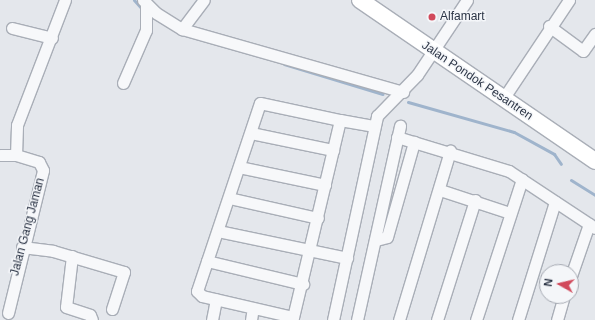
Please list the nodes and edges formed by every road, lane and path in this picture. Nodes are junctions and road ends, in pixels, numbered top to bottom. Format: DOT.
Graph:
graph roads {
  1 [pos="64,0"];
  2 [pos="204,0"];
  3 [pos="467,0"];
  4 [pos="569,0"];
  5 [pos="364,1"];
  6 [pos="145,2"];
  7 [pos="549,26"];
  8 [pos="12,28"];
  9 [pos="182,29"];
  10 [pos="595,34"];
  11 [pos="52,38"];
  12 [pos="433,52"];
  13 [pos="123,83"];
  14 [pos="403,92"];
  15 [pos="503,99"];
  16 [pos="340,120"];
  17 [pos="374,126"];
  18 [pos="400,126"];
  19 [pos="251,133"];
  20 [pos="397,138"];
  21 [pos="414,142"];
  22 [pos="333,150"];
  23 [pos="450,151"];
  24 [pos="0,155"];
  25 [pos="16,155"];
  26 [pos="595,161"];
  27 [pos="239,167"];
  28 [pos="522,179"];
  29 [pos="325,185"];
  30 [pos="440,190"];
  31 [pos="229,198"];
  32 [pos="475,200"];
  33 [pos="555,202"];
  34 [pos="510,212"];
  35 [pos="318,218"];
  36 [pos="592,226"];
  37 [pos="218,231"];
  38 [pos="376,240"];
  39 [pos="22,247"];
  40 [pos="311,250"];
  41 [pos="72,256"];
  42 [pos="347,258"];
  43 [pos="207,261"];
  44 [pos="576,264"];
  45 [pos="303,284"];
  46 [pos="216,299"];
  47 [pos="562,304"];
  48 [pos="252,308"];
  49 [pos="112,309"];
  50 [pos="8,313"];
  51 [pos="92,320"];
  52 [pos="212,320"];
  53 [pos="251,320"];
  54 [pos="333,320"];
  55 [pos="357,320"];
  56 [pos="399,320"];
  57 [pos="437,320"];
  58 [pos="476,320"];
  59 [pos="518,320"];
  60 [pos="557,320"];
  1 -- 11 [label="street"];
  2 -- 9 [label="street"];
  3 -- 12 [label="street"];
  4 -- 7 [label="street"];
  5 -- 12 [label="street, Jalan Pondok Pesantren"];
  6 -- 9 [label="street"];
  6 -- 13 [label="street"];
  7 -- 10 [label="street"];
  7 -- 15 [label="street"];
  8 -- 11 [label="street"];
  9 -- 14 [label="street"];
  11 -- 25 [label="street"];
  12 -- 14 [label="street"];
  12 -- 15 [label="street, Jalan Pondok Pesantren"];
  14 -- 17 [label="street"];
  15 -- 26 [label="street, Jalan Pondok Pesantren"];
  16 -- 17 [label="street"];
  16 -- 19 [label="street"];
  16 -- 22 [label="street"];
  17 -- 42 [label="street"];
  18 -- 20 [label="street"];
  19 -- 22 [label="street"];
  19 -- 27 [label="street"];
  20 -- 21 [label="street"];
  20 -- 38 [label="street"];
  21 -- 23 [label="street"];
  21 -- 38 [label="street"];
  22 -- 29 [label="street"];
  23 -- 28 [label="street"];
  23 -- 30 [label="street"];
  24 -- 25 [label="street, Jalan Gang Jaman"];
  25 -- 39 [label="street, Jalan Gang Jaman"];
  27 -- 29 [label="street"];
  27 -- 31 [label="street"];
  28 -- 33 [label="street"];
  28 -- 34 [label="street"];
  29 -- 35 [label="street"];
  30 -- 32 [label="street"];
  30 -- 56 [label="street"];
  31 -- 35 [label="street"];
  31 -- 37 [label="street"];
  32 -- 34 [label="street"];
  32 -- 57 [label="street"];
  33 -- 36 [label="street"];
  33 -- 59 [label="street"];
  34 -- 58 [label="street"];
  35 -- 40 [label="street"];
  36 -- 44 [label="street"];
  37 -- 40 [label="street"];
  37 -- 43 [label="street"];
  38 -- 55 [label="street"];
  39 -- 41 [label="street"];
  39 -- 50 [label="street, Jalan Gang Jaman"];
  40 -- 42 [label="street"];
  40 -- 45 [label="street"];
  41 -- 49 [label="street"];
  41 -- 51 [label="street"];
  42 -- 54 [label="street"];
  43 -- 45 [label="street"];
  43 -- 46 [label="street"];
  45 -- 48 [label="street"];
  46 -- 48 [label="street"];
  46 -- 52 [label="street"];
  47 -- 60 [label="street"];
  48 -- 53 [label="street"];
}
